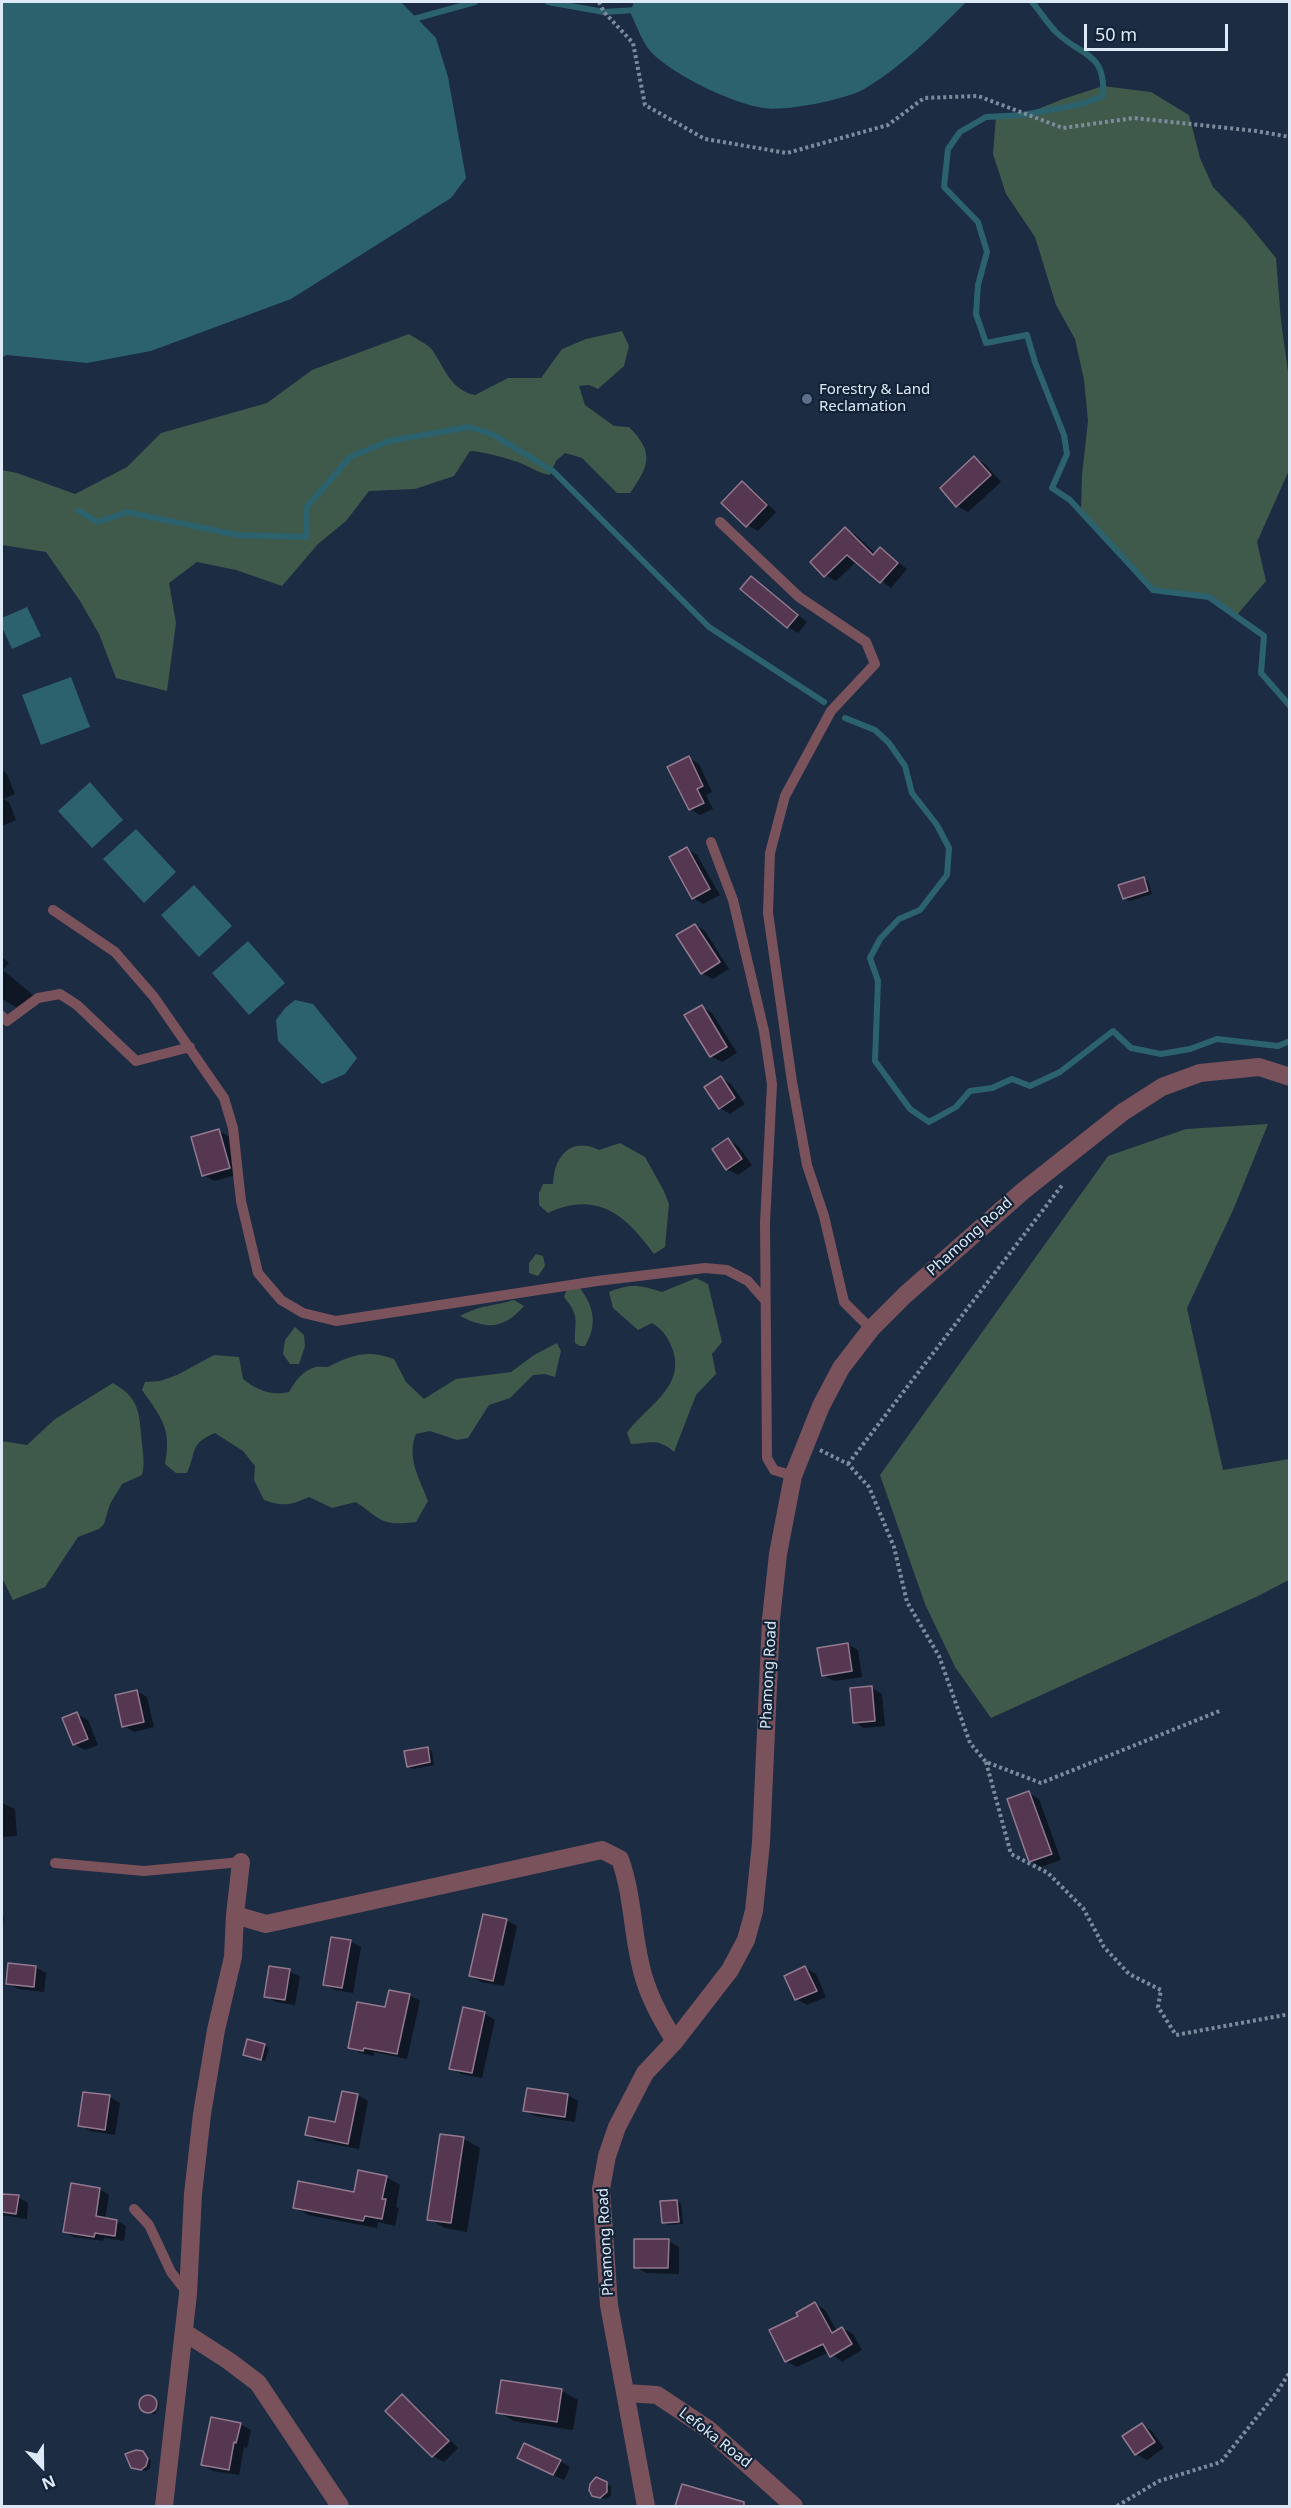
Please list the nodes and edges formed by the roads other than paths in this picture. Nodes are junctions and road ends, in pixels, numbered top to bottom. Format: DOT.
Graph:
graph roads {
  1 [pos="720,522"];
  2 [pos="711,842"];
  3 [pos="53,910"];
  4 [pos="2,1016"];
  5 [pos="190,1047"];
  6 [pos="1290,1077"];
  7 [pos="764,1299"];
  8 [pos="871,1329"];
  9 [pos="793,1476"];
  10 [pos="241,1862"];
  11 [pos="55,1863"];
  12 [pos="235,1915"];
  13 [pos="675,2041"];
  14 [pos="134,2209"];
  15 [pos="188,2294"];
  16 [pos="184,2332"];
  17 [pos="626,2393"];
  18 [pos="164,2506"];
  19 [pos="340,2506"];
  20 [pos="646,2506"];
  21 [pos="794,2506"];
  1 -- 8 [label="lane"];
  2 -- 7 [label="lane"];
  3 -- 5 [label="lane"];
  4 -- 5 [label="lane"];
  5 -- 7 [label="lane"];
  6 -- 8 [label="street, Phamong Road"];
  7 -- 9 [label="lane"];
  8 -- 9 [label="street, Phamong Road"];
  9 -- 13 [label="street, Phamong Road"];
  10 -- 11 [label="lane"];
  10 -- 12 [label="street"];
  12 -- 13 [label="street"];
  12 -- 15 [label="street"];
  13 -- 17 [label="street, Phamong Road"];
  14 -- 15 [label="lane"];
  15 -- 16 [label="street"];
  16 -- 18 [label="street"];
  16 -- 19 [label="street"];
  17 -- 20 [label="street, Phamong Road"];
  17 -- 21 [label="street, Lefoka Road"];
}
